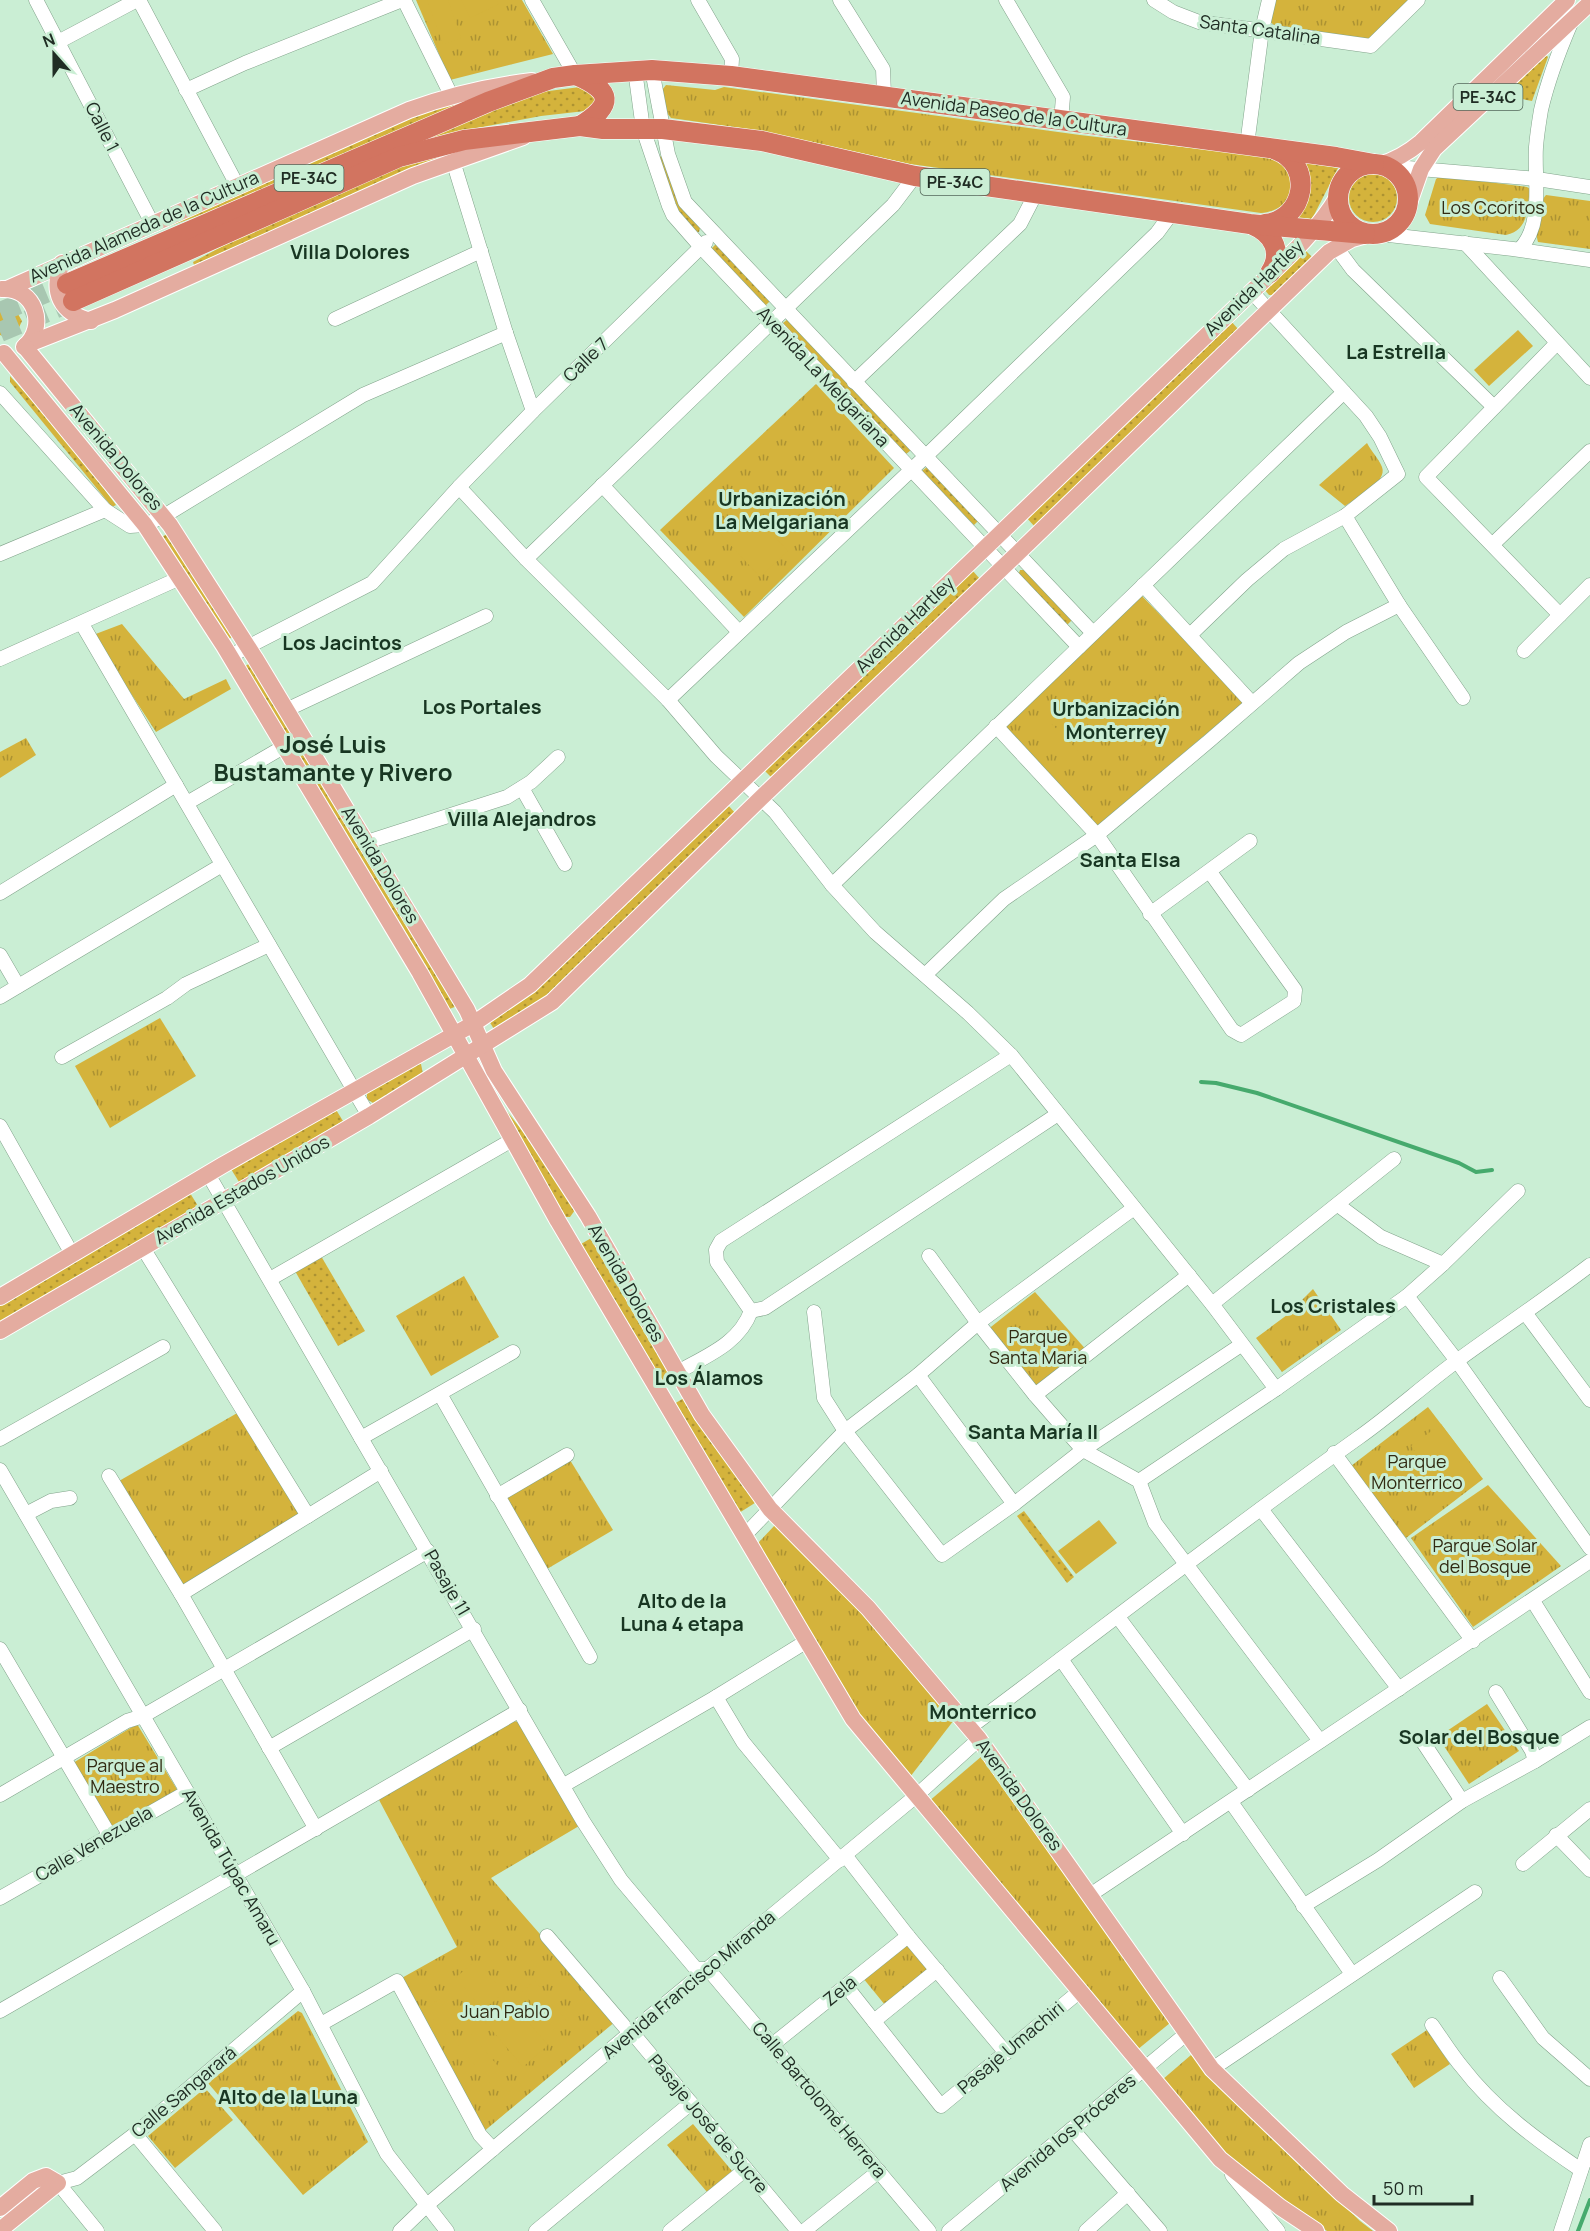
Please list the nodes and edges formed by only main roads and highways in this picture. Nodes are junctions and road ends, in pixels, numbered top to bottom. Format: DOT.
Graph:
graph roads {
  1 [pos="1568,0"];
  2 [pos="1590,3"];
  3 [pos="644,70"];
  4 [pos="575,75"];
  5 [pos="554,78"];
  6 [pos="580,126"];
  7 [pos="541,130"];
  8 [pos="1271,148"];
  9 [pos="1379,165"];
  10 [pos="1338,196"];
  11 [pos="1408,206"];
  12 [pos="1250,224"];
  13 [pos="1314,229"];
  14 [pos="1372,234"];
  15 [pos="62,263"];
  16 [pos="1269,273"];
  17 [pos="3,287"];
  18 [pos="91,321"];
  19 [pos="26,346"];
  20 [pos="2,354"];
  21 [pos="473,1024"];
  22 [pos="454,1035"];
  23 [pos="483,1046"];
  24 [pos="465,1057"];
  25 [pos="410,1059"];
  26 [pos="425,1082"];
  27 [pos="588,1216"];
  28 [pos="564,1231"];
  29 [pos="0,1297"];
  30 [pos="0,1331"];
  31 [pos="680,1376"];
  32 [pos="661,1392"];
  33 [pos="0,2208"];
  34 [pos="0,2230"];
  35 [pos="1316,2231"];
  36 [pos="1389,2231"];
  1 -- 9 [label="main road, PE-34C"];
  2 -- 11 [label="main road, PE-34C"];
  3 -- 4 [label="highway, Avenida Alameda de la Cultura / PE-34C"];
  3 -- 8 [label="highway, Avenida Paseo de la Cultura / PE-34C"];
  4 -- 5 [label="highway, Avenida Alameda de la Cultura / PE-34C"];
  4 -- 6 [label="highway"];
  5 -- 7 [label="highway, Avenida Alameda de la Cultura / PE-34C"];
  5 -- 15 [label="main road, Avenida Alameda de la Cultura"];
  6 -- 7 [label="highway, Avenida Alameda de la Cultura / PE-34C"];
  6 -- 12 [label="highway, Avenida Alameda de la Cultura / PE-34C"];
  7 -- 18 [label="main road, Avenida Alameda de la Cultura"];
  8 -- 9 [label="highway, Avenida Paseo de la Cultura / PE-34C"];
  8 -- 12 [label="highway"];
  9 -- 10 [label="highway, PE-34C"];
  9 -- 11 [label="highway"];
  10 -- 13 [label="main road, Avenida Hartley"];
  10 -- 14 [label="highway"];
  11 -- 14 [label="highway, PE-34C"];
  12 -- 13 [label="highway, PE-34C"];
  12 -- 16 [label="highway"];
  13 -- 14 [label="highway, PE-34C"];
  13 -- 16 [label="main road, Avenida Hartley"];
  14 -- 23 [label="main road, Avenida Hartley"];
  15 -- 17 [label="main road, Avenida Alameda de la Cultura"];
  15 -- 18 [label="main road"];
  16 -- 21 [label="main road, Avenida Hartley"];
  17 -- 19 [label="main road"];
  18 -- 19 [label="main road, Avenida Alameda de la Cultura"];
  19 -- 20 [label="main road, Avenida Alameda de la Cultura"];
  19 -- 21 [label="main road, Avenida Dolores"];
  20 -- 22 [label="main road, Avenida Dolores"];
  21 -- 22 [label="main road, Avenida Hartley"];
  21 -- 23 [label="main road, Avenida Dolores"];
  22 -- 24 [label="main road, Avenida Dolores"];
  22 -- 25 [label="main road, Avenida Estados Unidos"];
  23 -- 24 [label="main road, Avenida Estados Unidos"];
  23 -- 27 [label="main road, Avenida Dolores"];
  24 -- 26 [label="main road, Avenida Estados Unidos"];
  24 -- 28 [label="main road, Avenida Dolores"];
  25 -- 26 [label="main road"];
  25 -- 29 [label="main road, Avenida Estados Unidos"];
  26 -- 30 [label="main road, Avenida Estados Unidos"];
  27 -- 28 [label="main road"];
  27 -- 31 [label="main road, Avenida Dolores"];
  28 -- 32 [label="main road, Avenida Dolores"];
  31 -- 32 [label="main road"];
  31 -- 36 [label="main road, Avenida Dolores"];
  32 -- 35 [label="main road, Avenida Dolores"];
  33 -- 34 [label="main road"];
}
